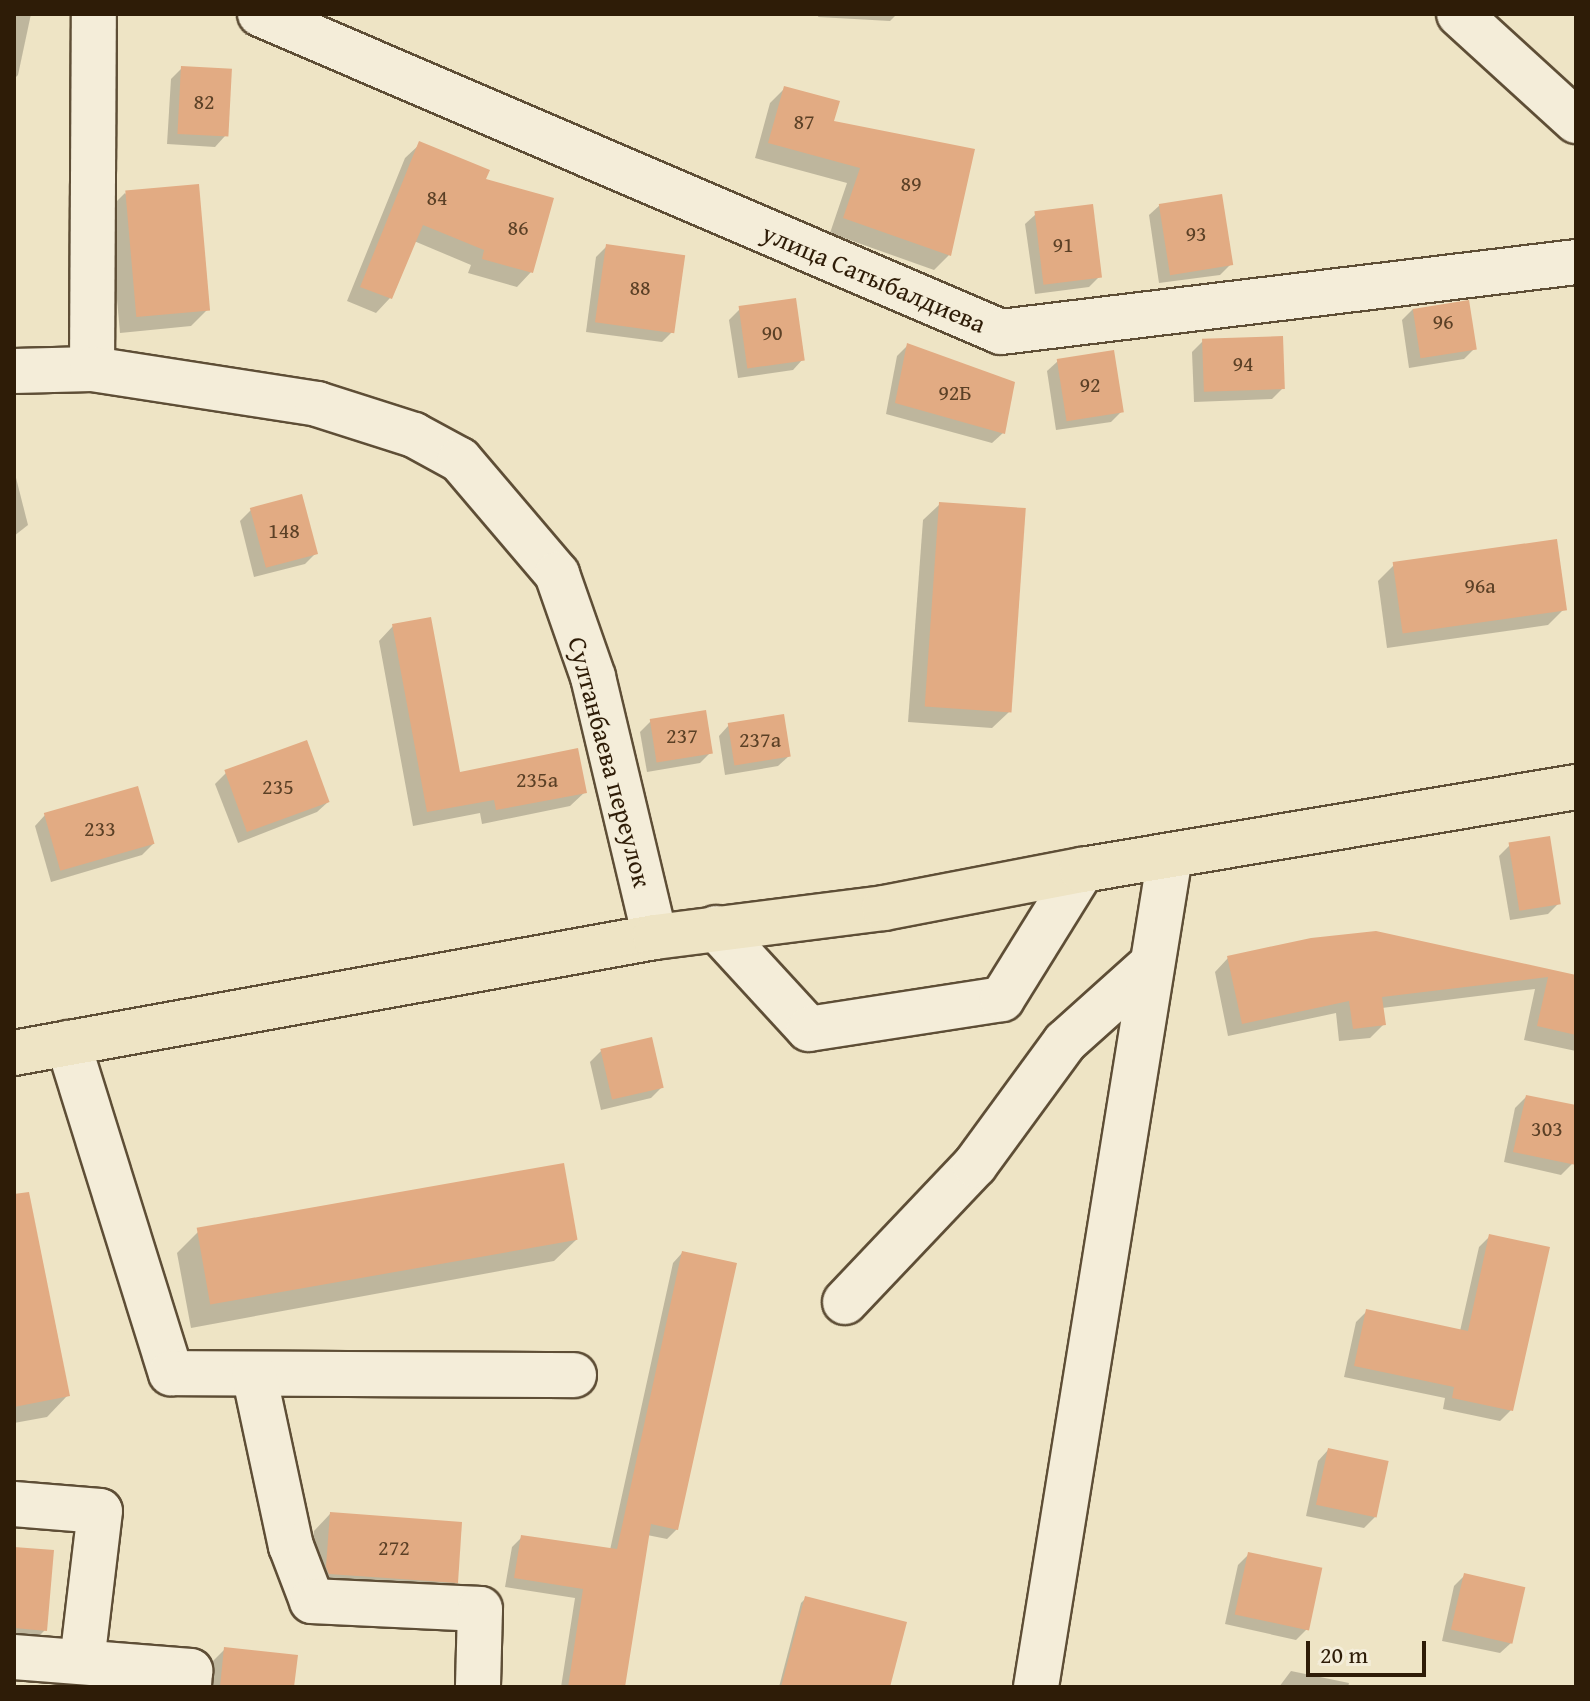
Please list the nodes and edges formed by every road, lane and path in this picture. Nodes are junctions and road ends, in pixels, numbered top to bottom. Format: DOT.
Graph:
graph roads {
  1 [pos="94,14"];
  2 [pos="260,14"];
  3 [pos="1459,14"];
  4 [pos="1576,121"];
  5 [pos="1576,262"];
  6 [pos="92,369"];
  7 [pos="14,371"];
  8 [pos="1576,787"];
  9 [pos="1170,856"];
  10 [pos="1082,870"];
  11 [pos="716,928"];
  12 [pos="655,937"];
  13 [pos="1152,964"];
  14 [pos="68,1043"];
  15 [pos="14,1053"];
  16 [pos="845,1302"];
  17 [pos="254,1374"];
  18 [pos="574,1375"];
  19 [pos="14,1504"];
  20 [pos="14,1657"];
  21 [pos="82,1662"];
  22 [pos="189,1687"];
  23 [pos="478,1687"];
  24 [pos="1036,1687"];
  1 -- 6 [label="street"];
  2 -- 5 [label="street, улица Сатыбалдиева"];
  3 -- 4 [label="street"];
  6 -- 7 [label="street, Султанбаева переулок"];
  6 -- 12 [label="street, Султанбаева переулок"];
  8 -- 9 [label="main road"];
  9 -- 10 [label="main road"];
  9 -- 13 [label="street"];
  10 -- 11 [label="main road"];
  10 -- 11 [label="street"];
  11 -- 12 [label="main road"];
  12 -- 14 [label="main road"];
  13 -- 16 [label="street"];
  13 -- 24 [label="street"];
  14 -- 15 [label="main road"];
  14 -- 17 [label="street"];
  17 -- 18 [label="street"];
  17 -- 23 [label="street"];
  19 -- 21 [label="street"];
  20 -- 21 [label="street"];
  21 -- 22 [label="street"];
}
